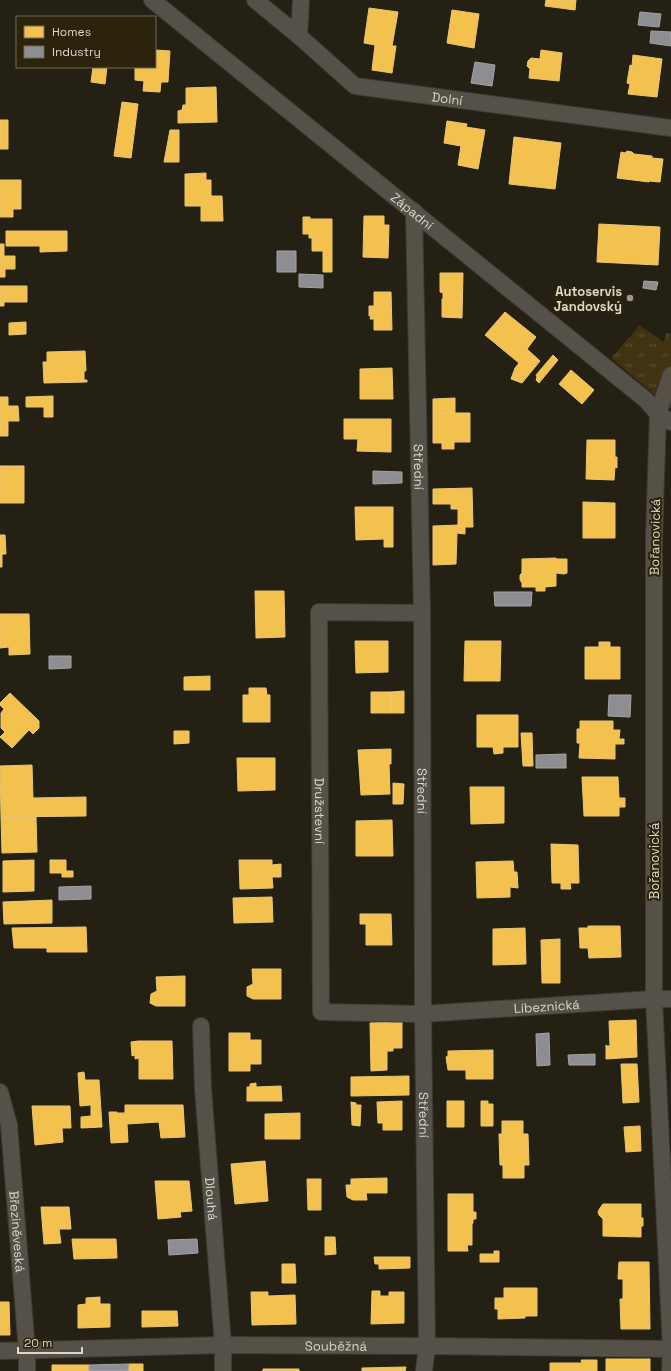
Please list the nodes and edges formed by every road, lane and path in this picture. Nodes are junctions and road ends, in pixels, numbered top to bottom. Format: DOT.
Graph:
graph roads {
  1 [pos="152,0"];
  2 [pos="255,0"];
  3 [pos="300,0"];
  4 [pos="299,36"];
  5 [pos="671,128"];
  6 [pos="414,211"];
  7 [pos="671,375"];
  8 [pos="665,418"];
  9 [pos="422,613"];
  10 [pos="654,999"];
  11 [pos="671,999"];
  12 [pos="423,1014"];
  13 [pos="201,1026"];
  14 [pos="0,1092"];
  15 [pos="223,1346"];
  16 [pos="428,1346"];
  17 [pos="671,1349"];
  18 [pos="0,1351"];
  19 [pos="28,1351"];
  20 [pos="27,1371"];
  21 [pos="223,1371"];
  22 [pos="424,1371"];
  23 [pos="670,1371"];
  1 -- 6 [label="street, Západní"];
  2 -- 4 [label="street, Dolní"];
  3 -- 4 [label="street"];
  4 -- 5 [label="street, Dolní"];
  6 -- 8 [label="street, Západní"];
  6 -- 9 [label="street, Střední"];
  7 -- 8 [label="street, Bořanovická"];
  8 -- 10 [label="street, Bořanovická"];
  9 -- 12 [label="street, Střední"];
  9 -- 12 [label="street, Družstevní"];
  10 -- 11 [label="street, Líbeznická"];
  10 -- 12 [label="street, Líbeznická"];
  10 -- 17 [label="street, Bořanovická"];
  12 -- 16 [label="street, Střední"];
  13 -- 15 [label="street, Dlouhá"];
  14 -- 19 [label="street, Březiněveská"];
  15 -- 16 [label="street, Souběžná"];
  15 -- 19 [label="street, Souběžná"];
  15 -- 21 [label="street, Dlouhá"];
  16 -- 17 [label="street, Souběžná"];
  16 -- 22 [label="street, Střední"];
  17 -- 23 [label="street, Bořanovická"];
  18 -- 19 [label="street, Souběžná"];
  19 -- 20 [label="street, Březiněveská"];
}
